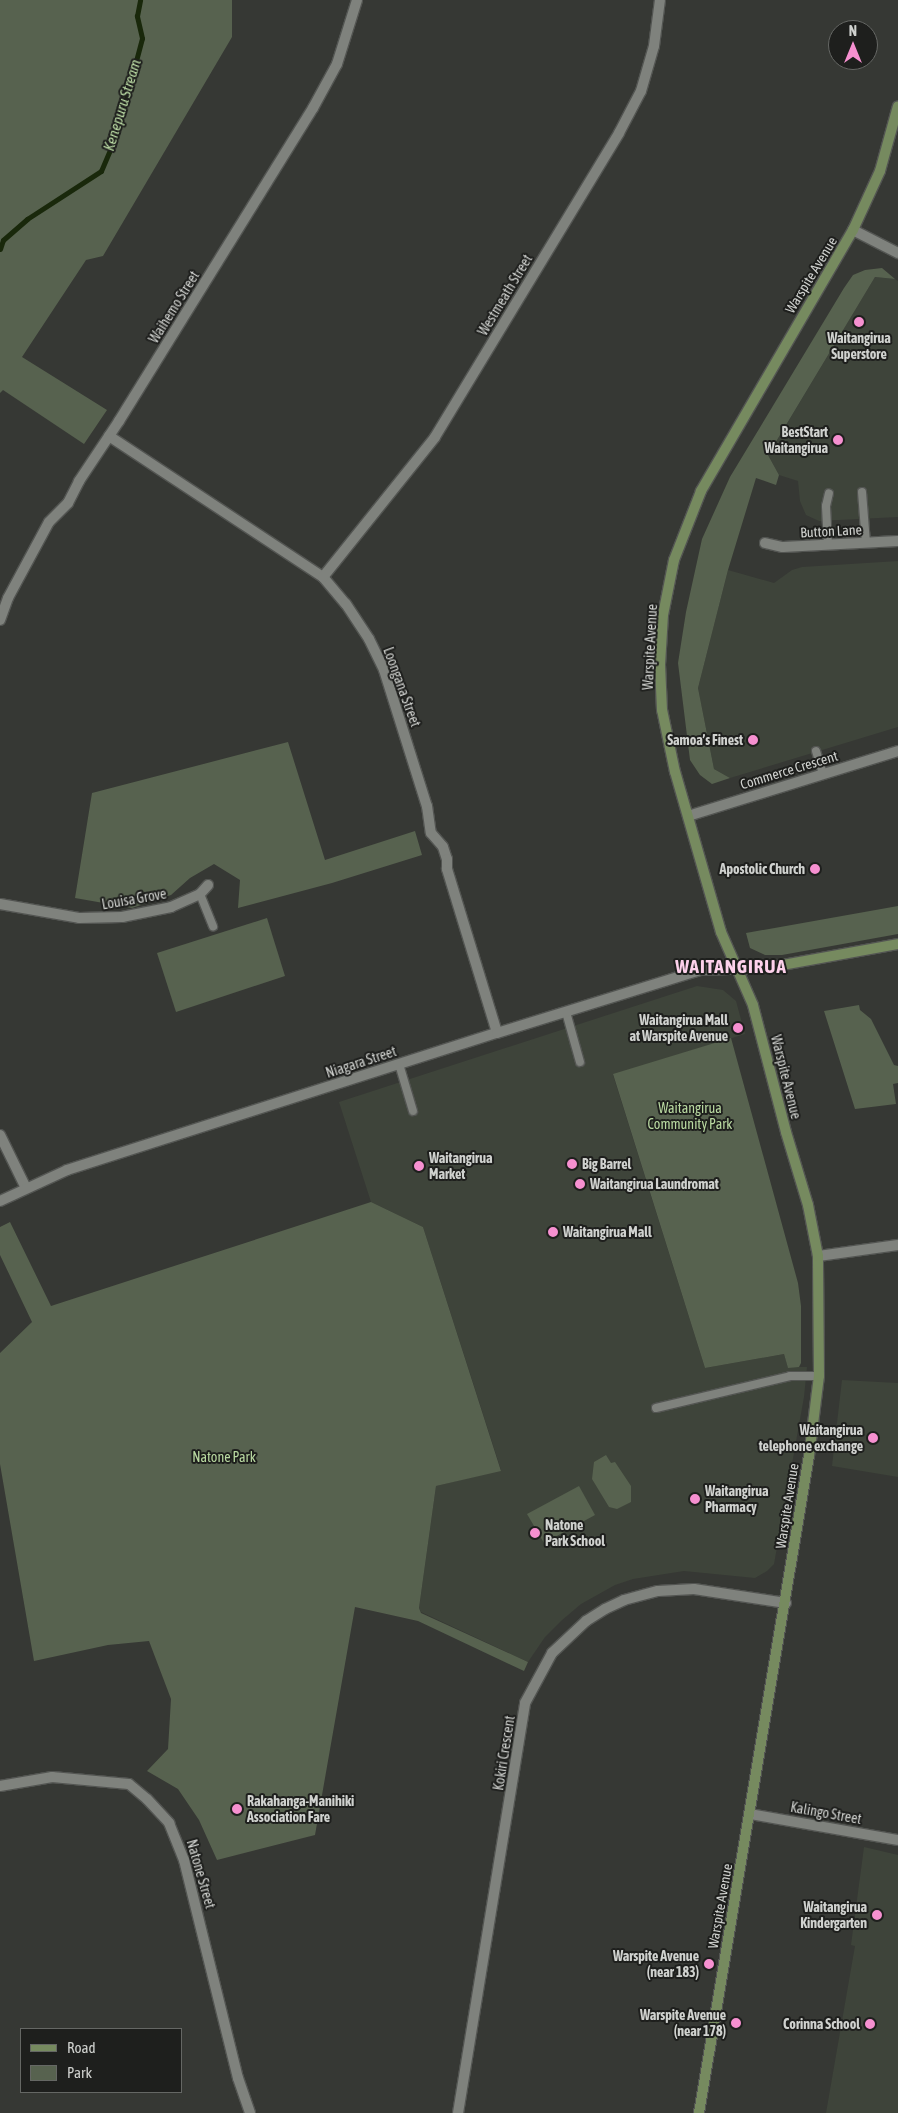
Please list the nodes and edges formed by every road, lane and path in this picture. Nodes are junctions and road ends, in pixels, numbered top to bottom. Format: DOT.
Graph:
graph roads {
  1 [pos="357,0"];
  2 [pos="660,0"];
  3 [pos="898,106"];
  4 [pos="853,230"];
  5 [pos="898,253"];
  6 [pos="109,436"];
  7 [pos="862,492"];
  8 [pos="829,493"];
  9 [pos="898,541"];
  10 [pos="765,543"];
  11 [pos="866,543"];
  12 [pos="828,545"];
  13 [pos="322,577"];
  14 [pos="0,620"];
  15 [pos="816,751"];
  16 [pos="898,751"];
  17 [pos="823,774"];
  18 [pos="688,816"];
  19 [pos="208,886"];
  20 [pos="200,894"];
  21 [pos="0,904"];
  22 [pos="213,927"];
  23 [pos="898,944"];
  24 [pos="737,970"];
  25 [pos="566,1012"];
  26 [pos="497,1033"];
  27 [pos="580,1062"];
  28 [pos="399,1064"];
  29 [pos="413,1111"];
  30 [pos="0,1134"];
  31 [pos="26,1188"];
  32 [pos="0,1201"];
  33 [pos="898,1245"];
  34 [pos="818,1256"];
  35 [pos="819,1376"];
  36 [pos="656,1408"];
  37 [pos="786,1603"];
  38 [pos="0,1786"];
  39 [pos="750,1814"];
  40 [pos="898,1840"];
  41 [pos="250,2113"];
  42 [pos="458,2113"];
  43 [pos="699,2113"];
  1 -- 6 [label="street, Waihemo Street"];
  2 -- 13 [label="street, Westmeath Street"];
  3 -- 4 [label="main road, Warspite Avenue"];
  4 -- 5 [label="street"];
  4 -- 18 [label="main road, Warspite Avenue"];
  6 -- 13 [label="street, Loongana Street"];
  6 -- 14 [label="street, Waihemo Street"];
  7 -- 11 [label="lane"];
  8 -- 12 [label="lane"];
  9 -- 11 [label="street, Button Lane"];
  10 -- 12 [label="street, Button Lane"];
  11 -- 12 [label="street, Button Lane"];
  13 -- 26 [label="street, Loongana Street"];
  15 -- 17 [label="lane"];
  16 -- 17 [label="street, Commerce Crescent"];
  17 -- 18 [label="street, Commerce Crescent"];
  18 -- 24 [label="main road, Warspite Avenue"];
  19 -- 20 [label="street, Louisa Grove"];
  20 -- 21 [label="street, Louisa Grove"];
  20 -- 22 [label="lane"];
  23 -- 24 [label="main road"];
  24 -- 25 [label="street, Niagara Street"];
  24 -- 34 [label="main road, Warspite Avenue"];
  25 -- 26 [label="street, Niagara Street"];
  25 -- 27 [label="lane"];
  26 -- 28 [label="street, Niagara Street"];
  28 -- 29 [label="lane"];
  28 -- 31 [label="street, Niagara Street"];
  30 -- 31 [label="street"];
  31 -- 32 [label="street, Niagara Street"];
  33 -- 34 [label="street"];
  34 -- 35 [label="main road, Warspite Avenue"];
  35 -- 36 [label="lane"];
  35 -- 37 [label="main road, Warspite Avenue"];
  37 -- 39 [label="main road, Warspite Avenue"];
  37 -- 42 [label="street, Kokiri Crescent"];
  38 -- 41 [label="street, Natone Street"];
  39 -- 40 [label="street, Kalingo Street"];
  39 -- 43 [label="main road, Warspite Avenue"];
}
